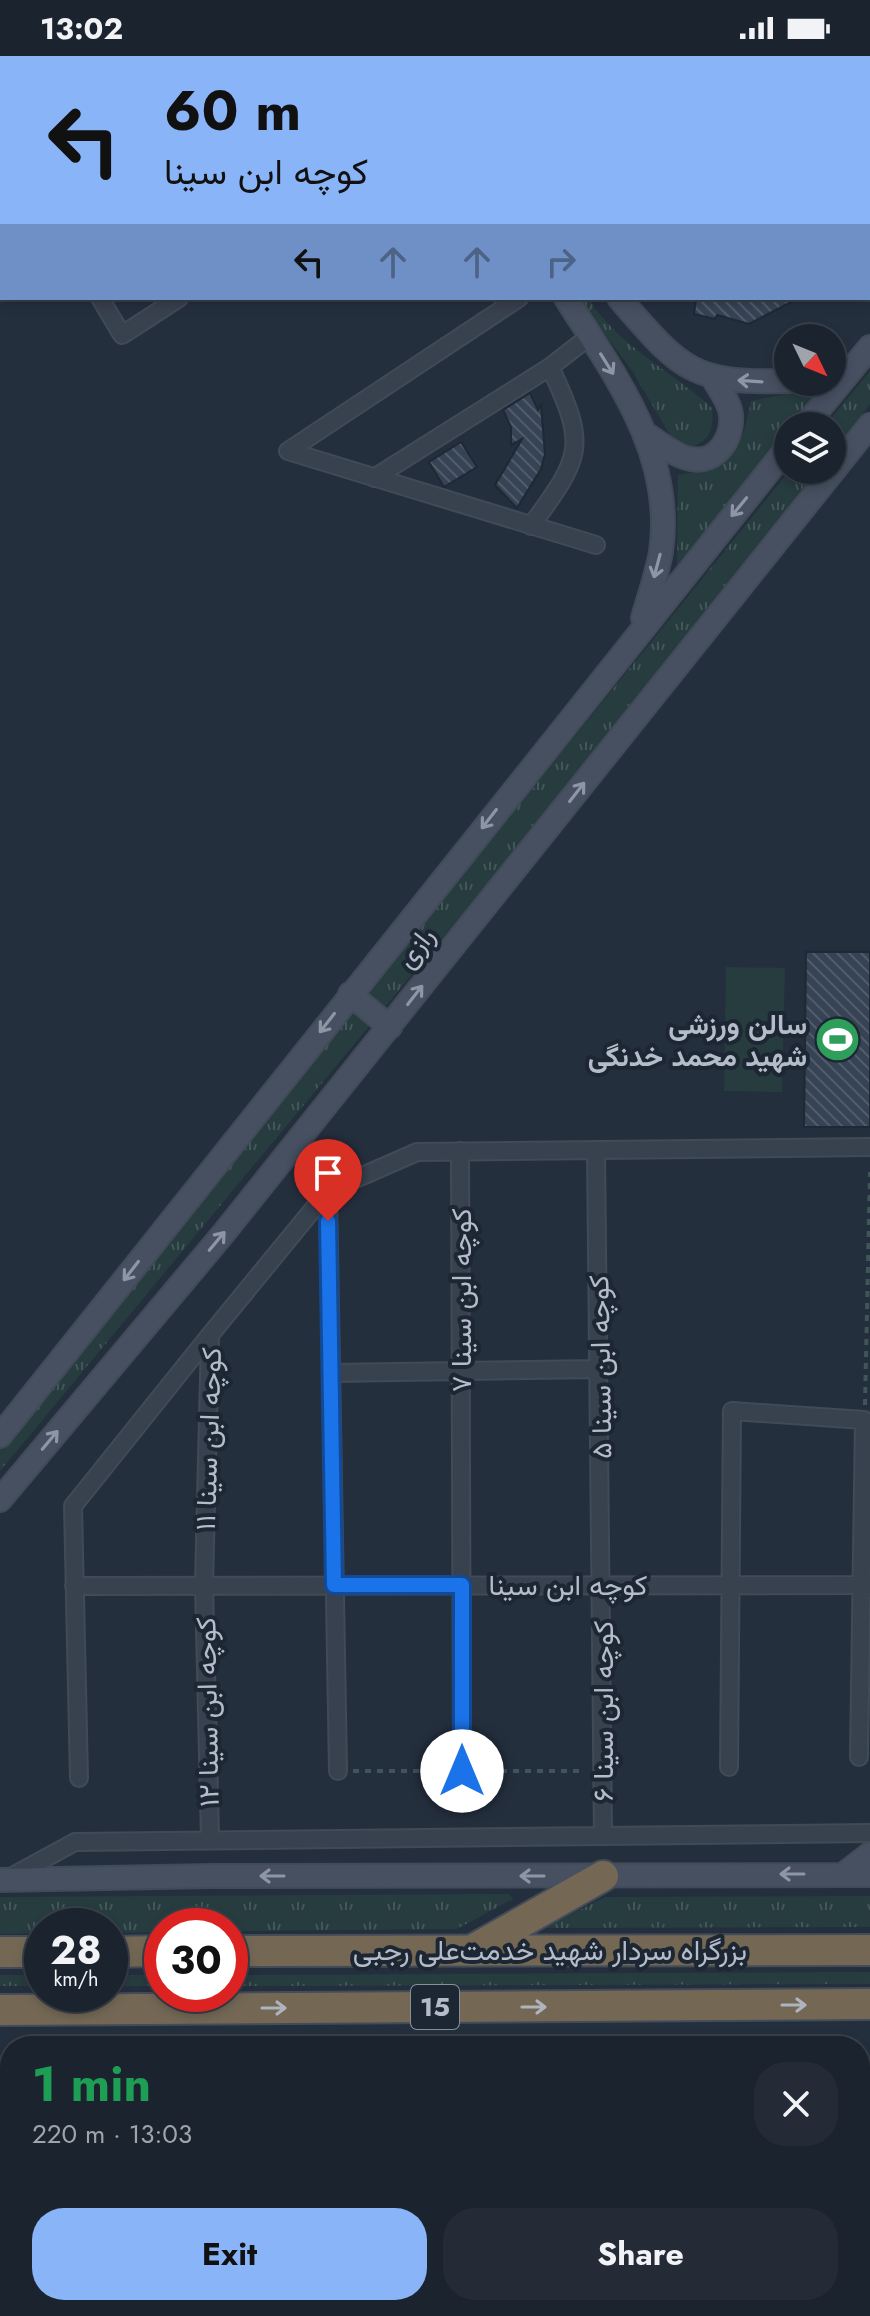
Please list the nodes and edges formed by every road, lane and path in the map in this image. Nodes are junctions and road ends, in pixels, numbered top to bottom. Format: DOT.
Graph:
graph roads {
  1 [pos="101,300"];
  2 [pos="176,300"];
  3 [pos="516,300"];
  4 [pos="567,300"];
  5 [pos="621,300"];
  6 [pos="590,336"];
  7 [pos="870,347"];
  8 [pos="550,367"];
  9 [pos="846,371"];
  10 [pos="712,376"];
  11 [pos="774,381"];
  12 [pos="870,425"];
  13 [pos="647,435"];
  14 [pos="774,464"];
  15 [pos="374,478"];
  16 [pos="531,526"];
  17 [pos="596,545"];
  18 [pos="640,629"];
  19 [pos="350,994"];
  20 [pos="390,1027"];
  21 [pos="870,1147"];
  22 [pos="596,1150"];
  23 [pos="460,1151"];
  24 [pos="870,1172"];
  25 [pos="328,1191"];
  26 [pos="210,1335"];
  27 [pos="461,1368"];
  28 [pos="600,1369"];
  29 [pos="332,1373"];
  30 [pos="864,1420"];
  31 [pos="0,1436"];
  32 [pos="0,1500"];
  33 [pos="334,1585"];
  34 [pos="462,1585"];
  35 [pos="603,1585"];
  36 [pos="731,1585"];
  37 [pos="866,1585"];
  38 [pos="74,1586"];
  39 [pos="204,1586"];
  40 [pos="859,1757"];
  41 [pos="729,1767"];
  42 [pos="338,1771"];
  43 [pos="462,1771"];
  44 [pos="79,1778"];
  45 [pos="870,1833"];
  46 [pos="603,1836"];
  47 [pos="210,1838"];
  48 [pos="870,1854"];
  49 [pos="844,1874"];
  50 [pos="870,1875"];
  51 [pos="603,1876"];
  52 [pos="3,1880"];
  53 [pos="474,1949"];
  54 [pos="870,1950"];
  55 [pos="248,1951"];
  56 [pos="0,1952"];
  57 [pos="24,1952"];
  58 [pos="870,2004"];
  59 [pos="0,2010"];
  1 -- 2 [label="street"];
  3 -- 15 [label="street"];
  4 -- 6 [label="street"];
  5 -- 10 [label="street"];
  6 -- 8 [label="street"];
  6 -- 13 [label="street, one-way"];
  7 -- 9 [label="street"];
  8 -- 15 [label="street"];
  8 -- 16 [label="street"];
  11 -- 10 [label="street, one-way"];
  10 -- 13 [label="street"];
  20 -- 12 [label="street, رازی, one-way"];
  13 -- 18 [label="street, one-way"];
  14 -- 18 [label="street, رازی, one-way"];
  15 -- 16 [label="street"];
  16 -- 17 [label="street"];
  18 -- 19 [label="street, رازی, one-way"];
  19 -- 20 [label="street"];
  19 -- 31 [label="street, رازی, one-way"];
  32 -- 20 [label="street, رازی, one-way"];
  21 -- 22 [label="street"];
  22 -- 23 [label="street"];
  22 -- 28 [label="street, کوچه ابن سینا ۵"];
  23 -- 25 [label="street"];
  23 -- 27 [label="street, کوچه ابن سینا ۷"];
  24 -- 30 [label="path"];
  25 -- 26 [label="street, کوچه ابن سینا ۱۱"];
  25 -- 29 [label="street"];
  26 -- 38 [label="street"];
  26 -- 39 [label="street, کوچه ابن سینا ۱۱"];
  27 -- 28 [label="street"];
  27 -- 29 [label="street"];
  27 -- 34 [label="street, کوچه ابن سینا ۷"];
  28 -- 35 [label="street, کوچه ابن سینا ۵"];
  29 -- 33 [label="street"];
  30 -- 36 [label="street"];
  30 -- 37 [label="street"];
  33 -- 34 [label="street, کوچه ابن سینا"];
  33 -- 39 [label="street, کوچه ابن سینا"];
  33 -- 42 [label="street"];
  34 -- 35 [label="street, کوچه ابن سینا"];
  34 -- 43 [label="street, کوچه ابن سینا ۷"];
  35 -- 36 [label="street, کوچه ابن سینا"];
  35 -- 46 [label="street, کوچه ابن سینا ۶"];
  36 -- 37 [label="street, کوچه ابن سینا"];
  36 -- 41 [label="street"];
  37 -- 40 [label="street"];
  38 -- 39 [label="street, کوچه ابن سینا"];
  38 -- 44 [label="street"];
  39 -- 47 [label="street, کوچه ابن سینا ۱۲"];
  45 -- 46 [label="street"];
  46 -- 47 [label="street"];
  47 -- 52 [label="street"];
  48 -- 49 [label="street"];
  49 -- 50 [label="street"];
  49 -- 51 [label="street, one-way"];
  51 -- 52 [label="street, one-way"];
  51 -- 53 [label="highway"];
  53 -- 54 [label="highway, بزرگراه سردار شهید خدمت‌علی رجبی / 15"];
  53 -- 55 [label="highway, بزرگراه سردار شهید خدمت‌علی رجبی / 15"];
  56 -- 57 [label="highway"];
  59 -- 58 [label="highway, بزرگراه سردار شهید خدمت‌علی رجبی / 15, one-way"];
}
